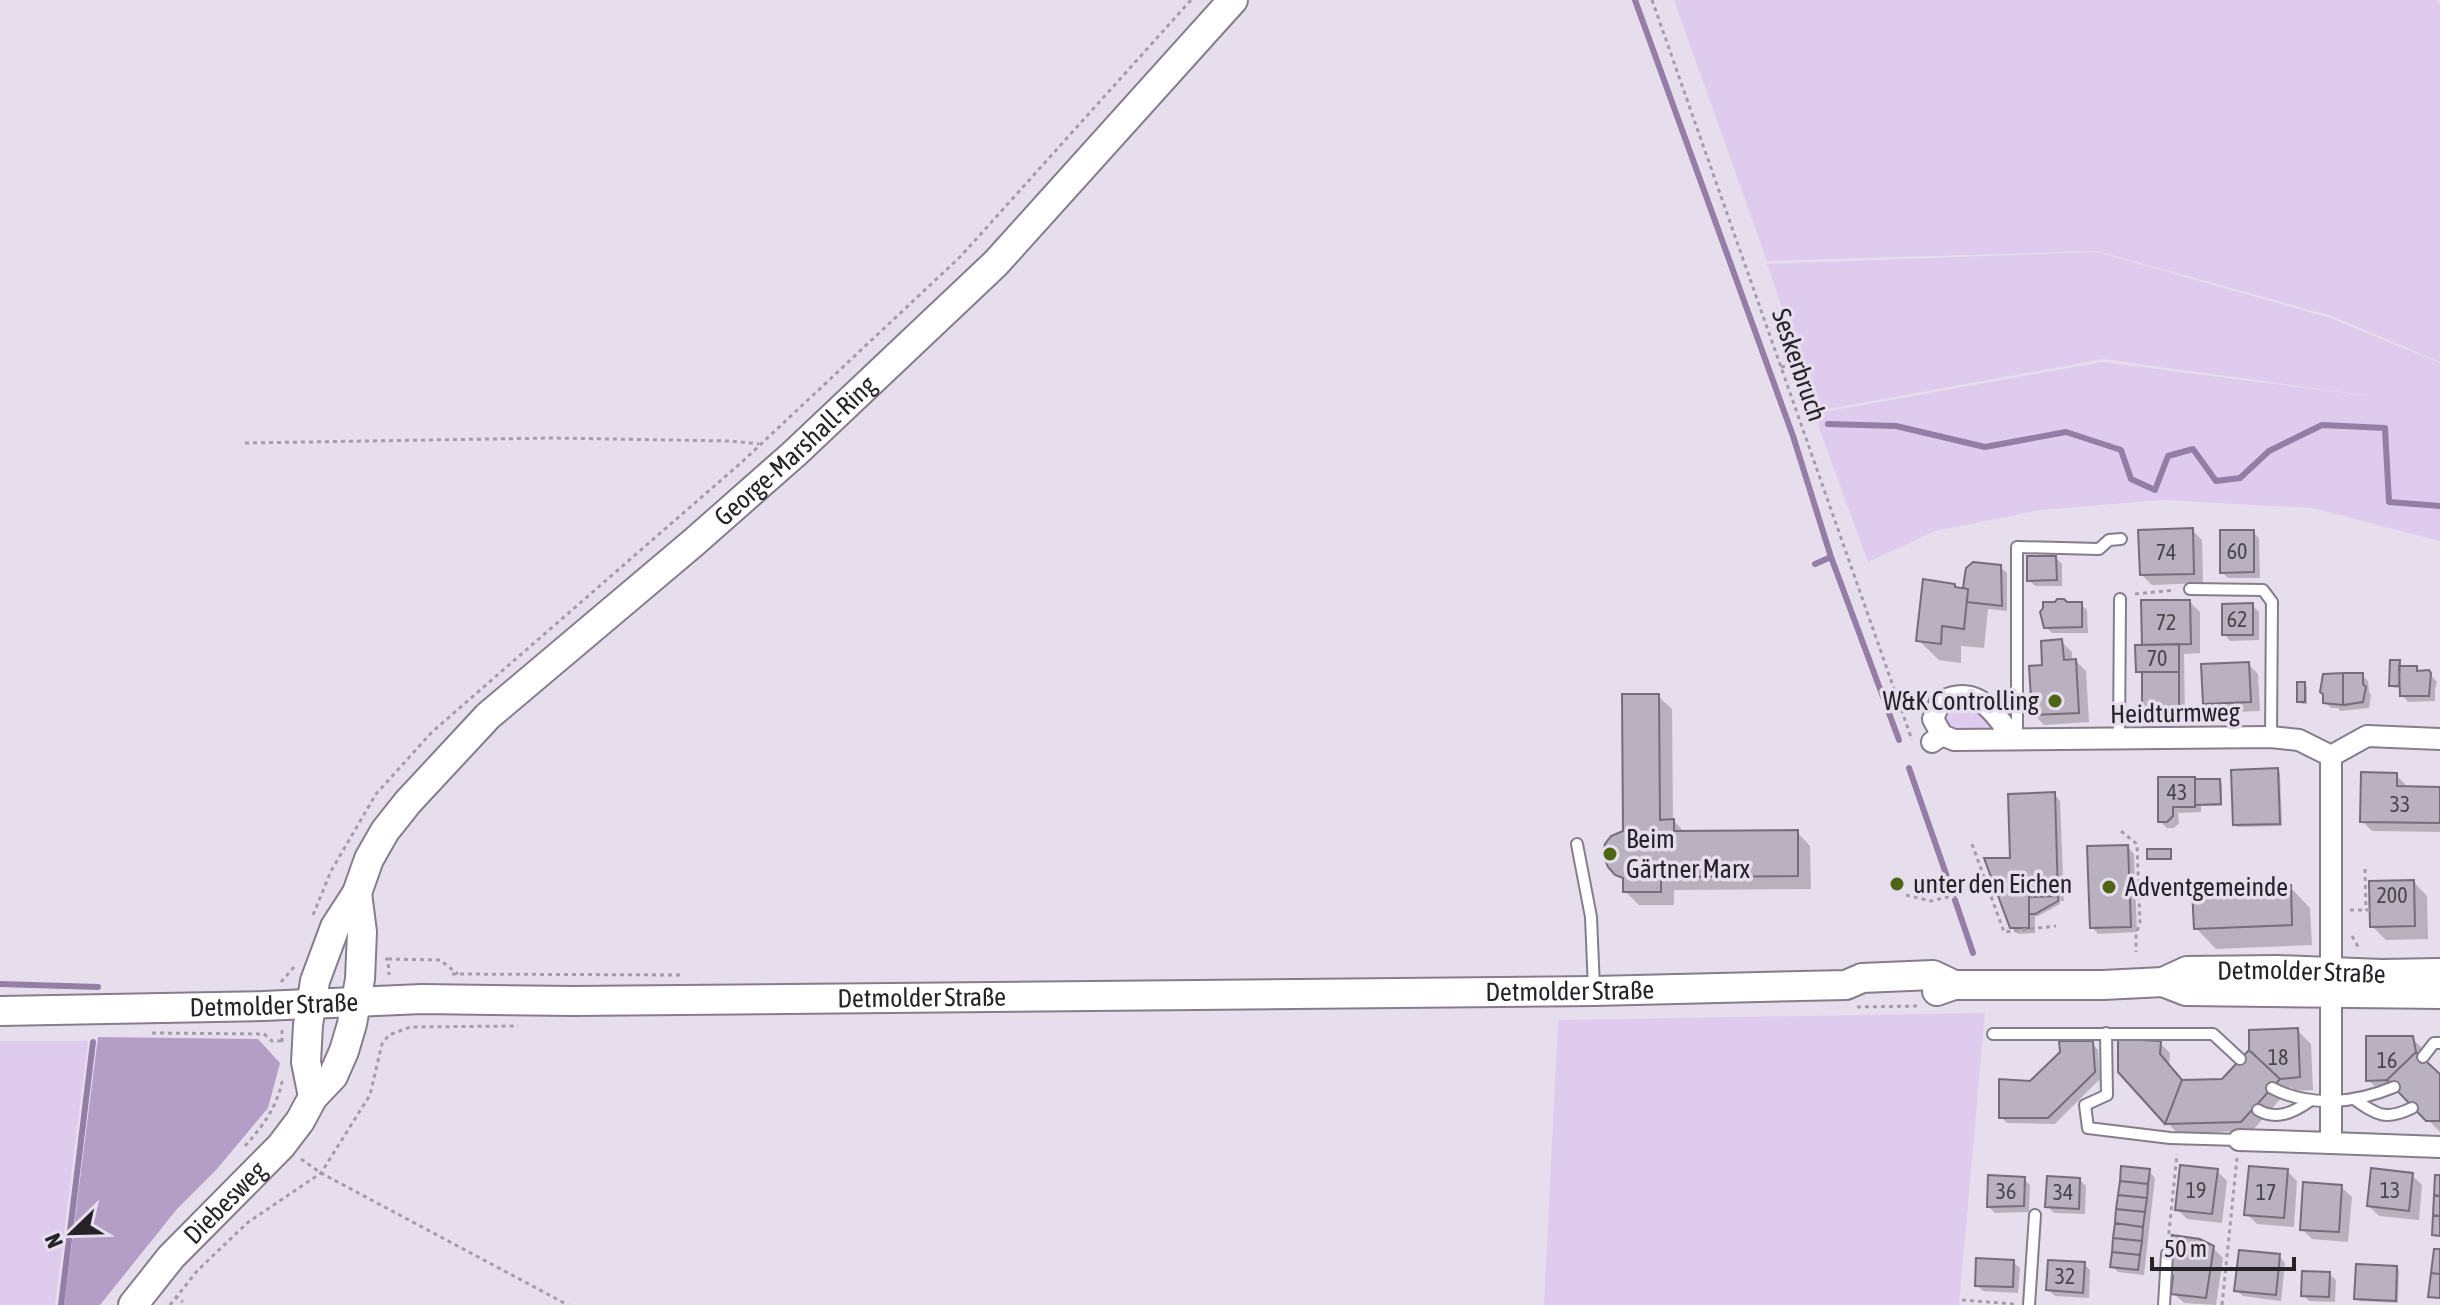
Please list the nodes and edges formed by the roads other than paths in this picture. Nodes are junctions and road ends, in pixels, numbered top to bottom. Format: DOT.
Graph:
graph roads {
  1 [pos="1233,0"];
  2 [pos="2121,539"];
  3 [pos="2190,589"];
  4 [pos="2120,599"];
  5 [pos="2271,737"];
  6 [pos="2440,739"];
  7 [pos="2016,740"];
  8 [pos="2119,740"];
  9 [pos="2331,756"];
  10 [pos="1577,844"];
  11 [pos="357,893"];
  12 [pos="2440,973"];
  13 [pos="2330,982"];
  14 [pos="1594,991"];
  15 [pos="2440,994"];
  16 [pos="356,1001"];
  17 [pos="311,1004"];
  18 [pos="0,1011"];
  19 [pos="2106,1033"];
  20 [pos="1993,1034"];
  21 [pos="2440,1043"];
  22 [pos="2423,1057"];
  23 [pos="2240,1059"];
  24 [pos="2394,1087"];
  25 [pos="2272,1088"];
  26 [pos="313,1097"];
  27 [pos="2354,1099"];
  28 [pos="2310,1101"];
  29 [pos="2332,1101"];
  30 [pos="2412,1108"];
  31 [pos="2258,1110"];
  32 [pos="2239,1140"];
  33 [pos="2331,1143"];
  34 [pos="2440,1147"];
  35 [pos="2035,1215"];
  36 [pos="2167,1254"];
  37 [pos="133,1305"];
  38 [pos="2028,1305"];
  39 [pos="2164,1305"];
  1 -- 11 [label="main road, George-Marshall-Ring"];
  2 -- 7 [label="lane"];
  3 -- 5 [label="lane"];
  4 -- 8 [label="lane"];
  5 -- 8 [label="street, Heidturmweg"];
  5 -- 9 [label="street, Heidturmweg"];
  6 -- 9 [label="street"];
  7 -- 7 [label="street, Heidturmweg"];
  7 -- 8 [label="street, Heidturmweg"];
  9 -- 13 [label="street"];
  10 -- 14 [label="lane"];
  11 -- 16 [label="main road, George-Marshall-Ring"];
  11 -- 17 [label="main road, George-Marshall-Ring"];
  12 -- 13 [label="main road, Detmolder Straße"];
  13 -- 14 [label="main road, Detmolder Straße"];
  13 -- 15 [label="main road, Detmolder Straße"];
  13 -- 29 [label="street"];
  14 -- 16 [label="main road, Detmolder Straße"];
  16 -- 17 [label="main road, Detmolder Straße"];
  16 -- 26 [label="main road, Diebesweg"];
  17 -- 18 [label="main road, Detmolder Straße"];
  17 -- 26 [label="main road"];
  19 -- 20 [label="lane"];
  19 -- 23 [label="lane"];
  19 -- 32 [label="lane"];
  21 -- 22 [label="lane"];
  24 -- 27 [label="lane"];
  25 -- 28 [label="lane"];
  26 -- 37 [label="main road, Diebesweg"];
  27 -- 29 [label="lane"];
  27 -- 30 [label="lane"];
  28 -- 29 [label="lane"];
  28 -- 31 [label="lane"];
  29 -- 33 [label="street"];
  32 -- 33 [label="street"];
  33 -- 34 [label="street"];
  35 -- 38 [label="lane"];
  36 -- 39 [label="lane"];
}
